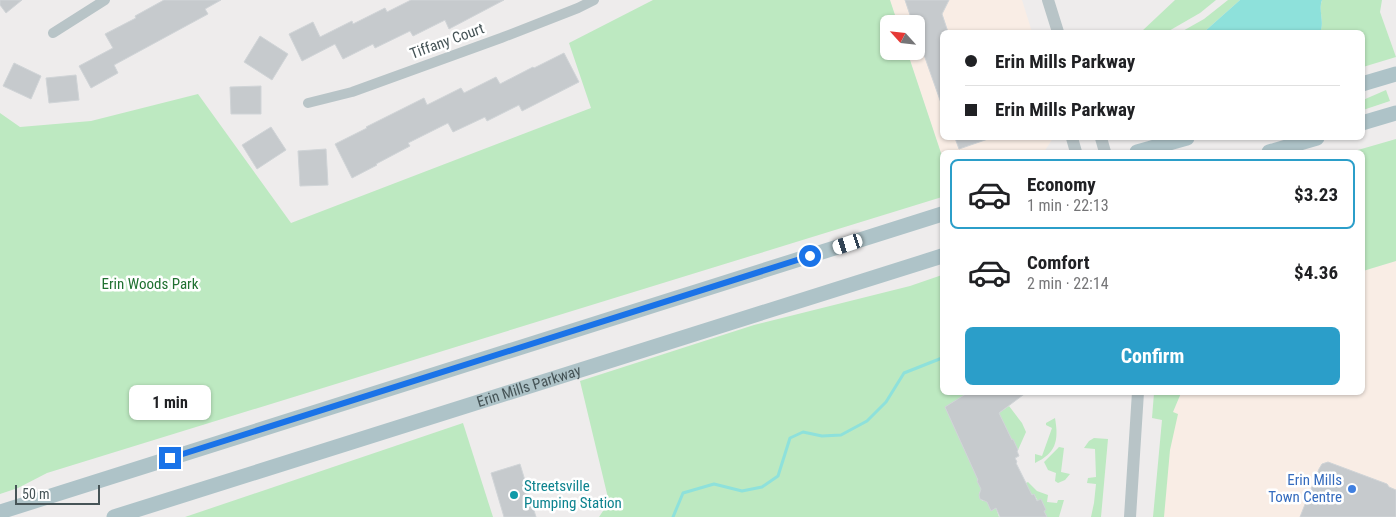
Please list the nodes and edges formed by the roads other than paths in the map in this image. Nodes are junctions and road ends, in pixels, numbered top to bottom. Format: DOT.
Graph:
graph roads {
  1 [pos="105,0"];
  2 [pos="594,0"];
  3 [pos="1048,0"];
  4 [pos="1057,30"];
  5 [pos="53,33"];
  6 [pos="1396,74"];
  7 [pos="1365,83"];
  8 [pos="308,103"];
  9 [pos="1396,113"];
  10 [pos="1365,122"];
  11 [pos="1180,140"];
  12 [pos="1310,140"];
  13 [pos="1145,150"];
  14 [pos="1276,150"];
  15 [pos="940,215"];
  16 [pos="940,257"];
  17 [pos="1138,395"];
  18 [pos="0,512"];
  19 [pos="114,517"];
  20 [pos="1130,517"];
  1 -- 5 [label="street"];
  2 -- 8 [label="street, Tiffany Court"];
  3 -- 4 [label="street"];
  6 -- 7 [label="main road"];
  9 -- 10 [label="main road"];
  11 -- 13 [label="main road"];
  12 -- 14 [label="main road"];
  15 -- 18 [label="main road"];
  16 -- 19 [label="main road, Erin Mills Parkway"];
  17 -- 20 [label="street"];
}
